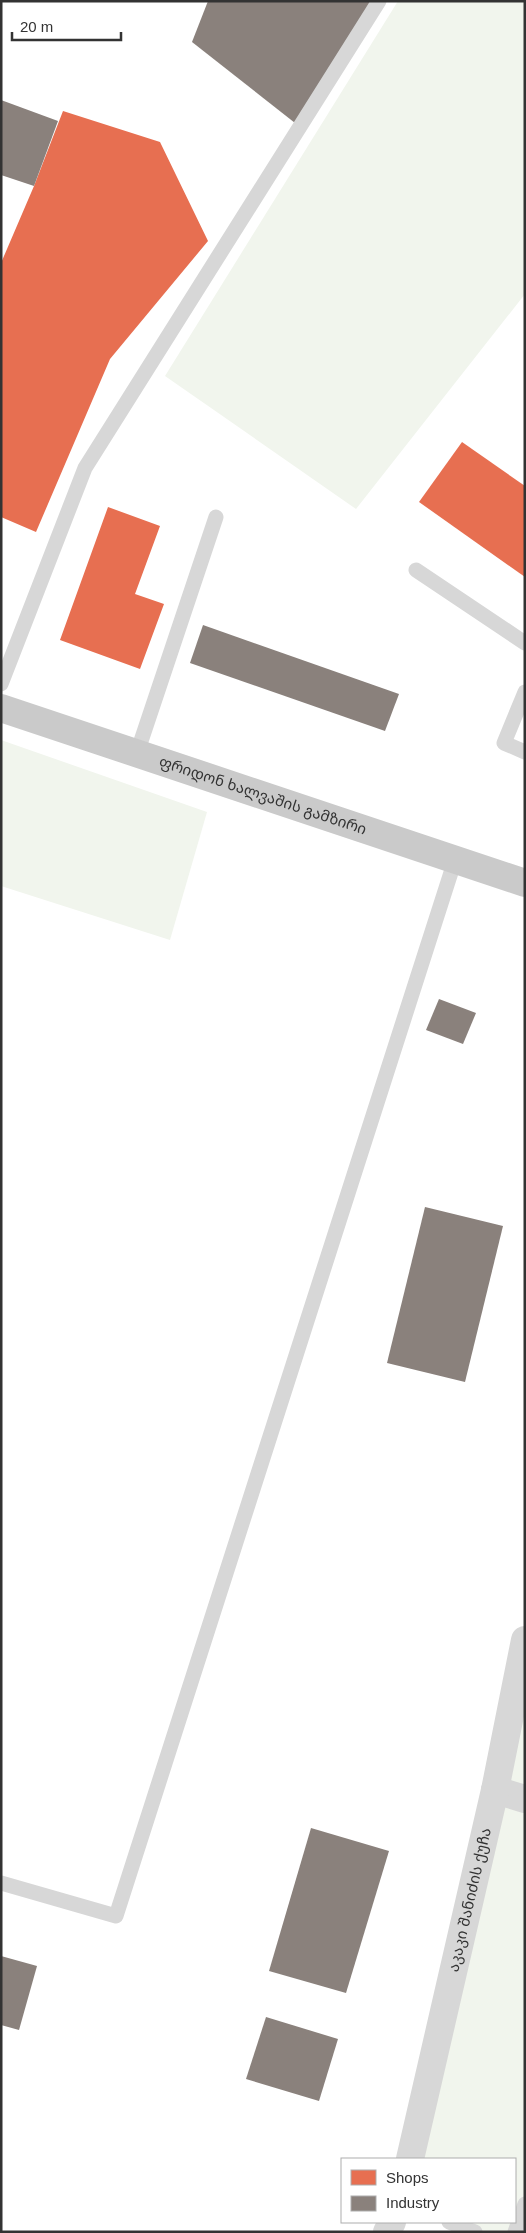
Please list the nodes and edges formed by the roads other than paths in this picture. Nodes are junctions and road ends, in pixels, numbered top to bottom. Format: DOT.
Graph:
graph roads {
  1 [pos="379,1"];
  2 [pos="216,516"];
  3 [pos="416,570"];
  4 [pos="525,643"];
  5 [pos="1,684"];
  6 [pos="525,692"];
  7 [pos="1,708"];
  8 [pos="525,752"];
  9 [pos="137,753"];
  10 [pos="455,860"];
  11 [pos="525,883"];
  12 [pos="525,1640"];
  13 [pos="495,1790"];
  14 [pos="525,1799"];
  15 [pos="1,1883"];
  16 [pos="410,2158"];
  17 [pos="525,2204"];
  18 [pos="452,2223"];
  19 [pos="475,2232"];
  20 [pos="515,2232"];
  1 -- 5 [label="lane"];
  2 -- 9 [label="lane"];
  3 -- 4 [label="lane"];
  6 -- 8 [label="lane"];
  7 -- 9 [label="main road, ფრიდონ ხალვაშის გამზირი"];
  9 -- 10 [label="main road, ფრიდონ ხალვაშის გამზირი"];
  10 -- 11 [label="main road, ფრიდონ ხალვაშის გამზირი"];
  10 -- 15 [label="lane"];
  12 -- 13 [label="street, აკაკი შანიძის ქუჩა"];
  13 -- 14 [label="street"];
  13 -- 16 [label="street, აკაკი შანიძის ქუჩა"];
  17 -- 20 [label="lane"];
  18 -- 19 [label="lane"];
}
